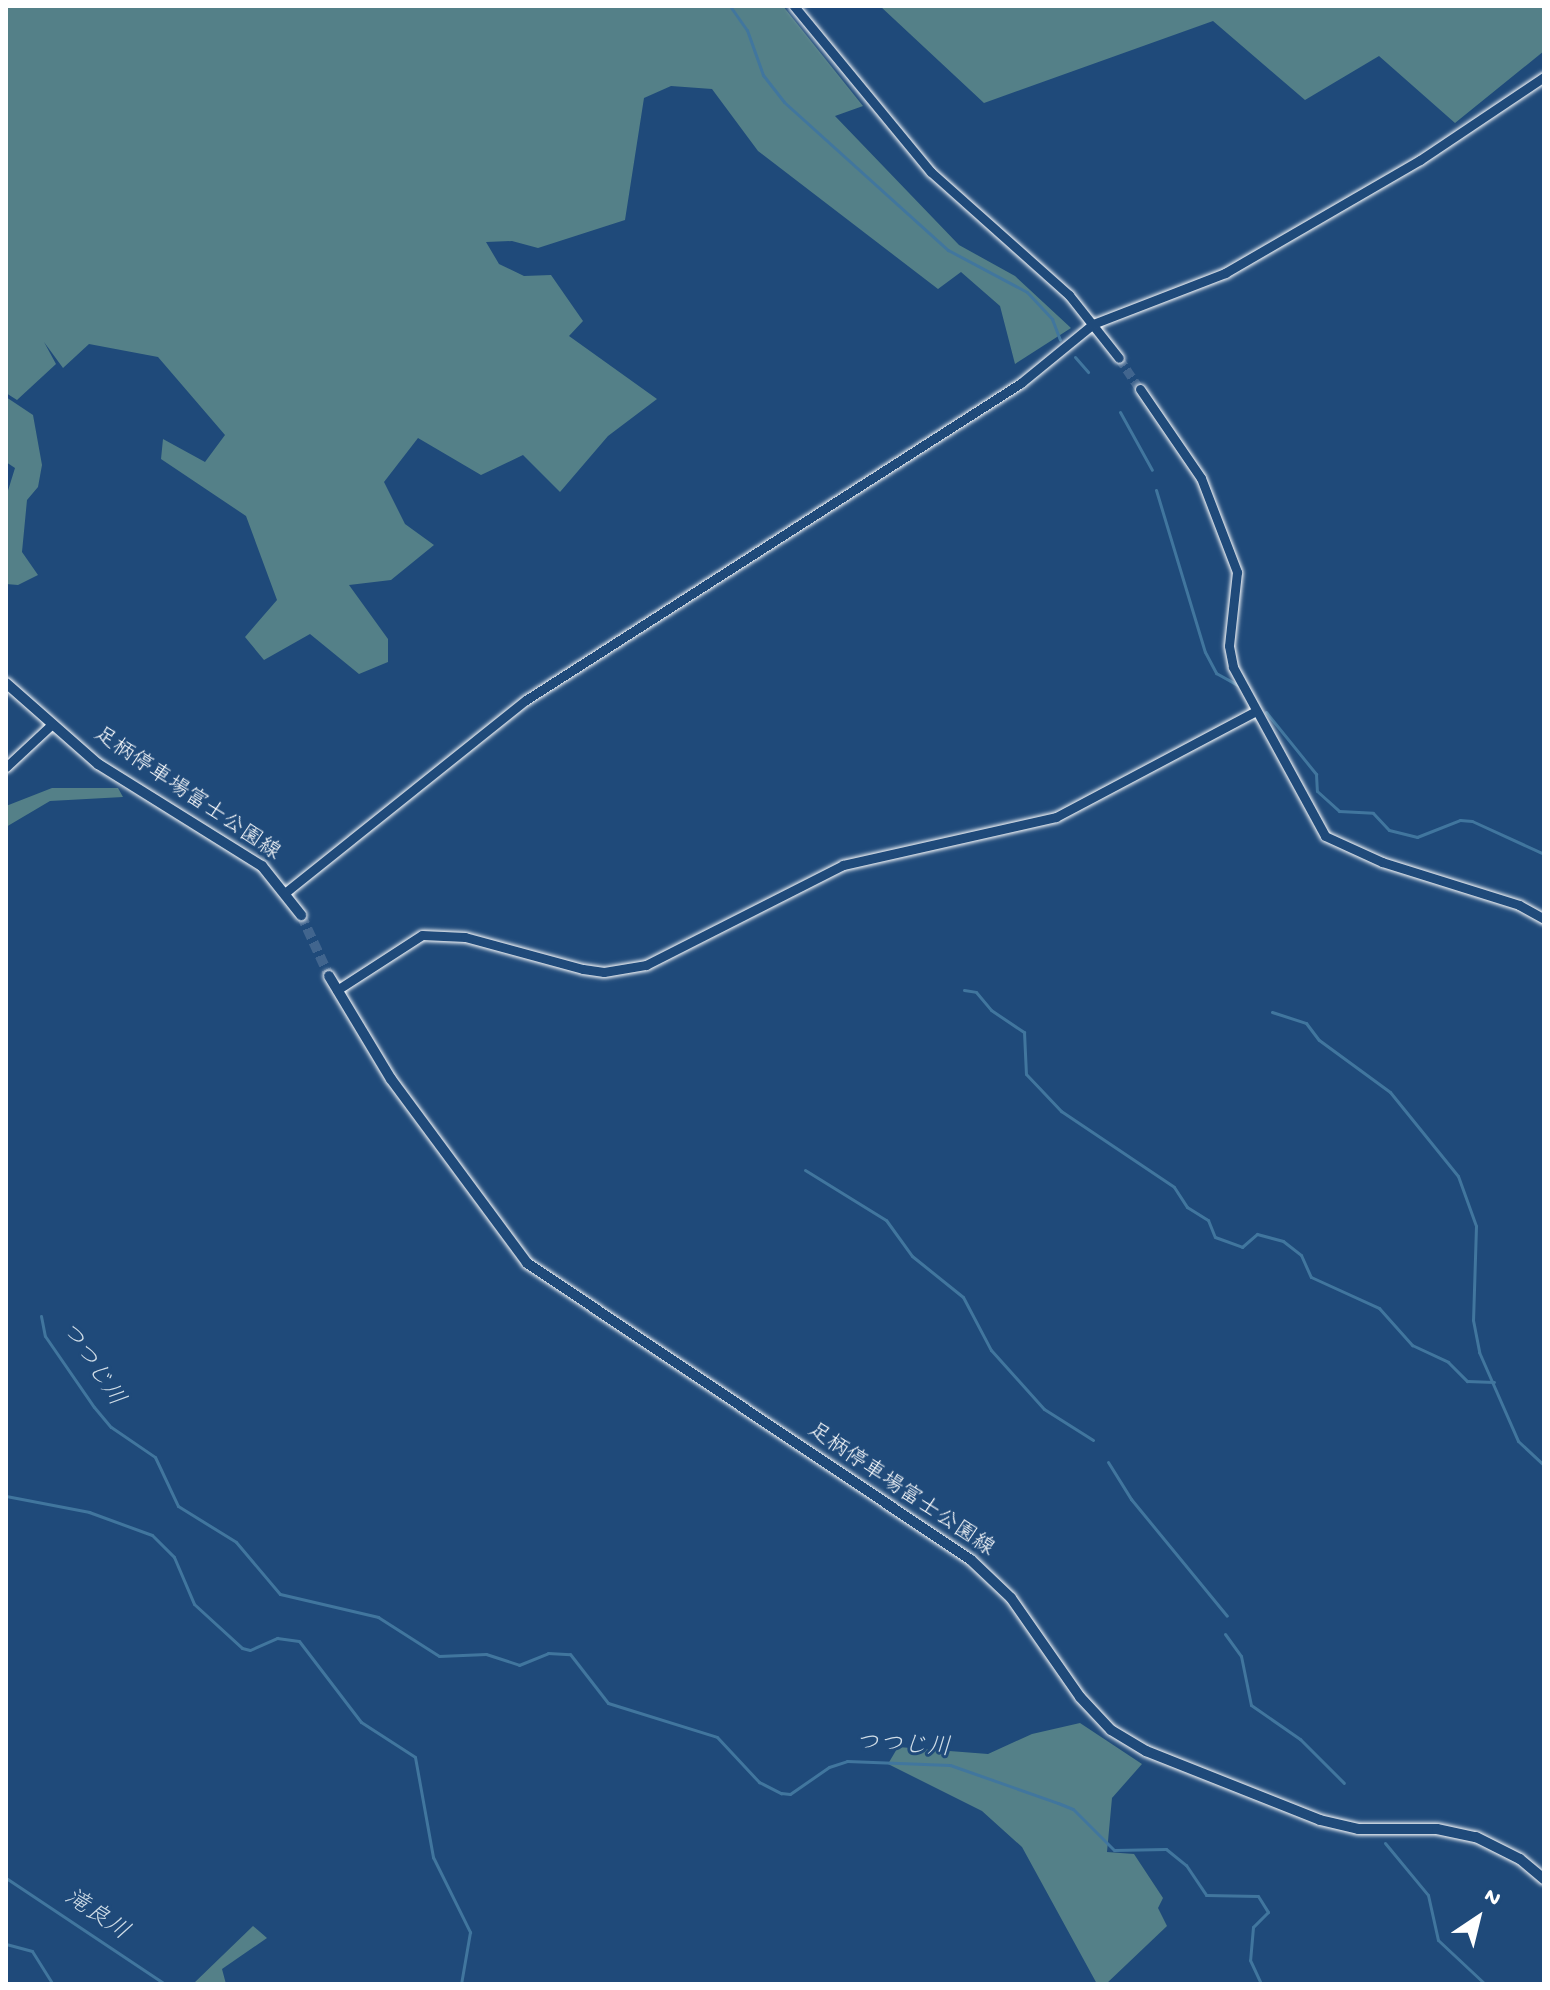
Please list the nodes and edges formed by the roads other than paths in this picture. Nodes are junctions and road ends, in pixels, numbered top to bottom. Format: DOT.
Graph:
graph roads {
  1 [pos="794,6"];
  2 [pos="1544,77"];
  3 [pos="1093,324"];
  4 [pos="1119,358"];
  5 [pos="1140,389"];
  6 [pos="6,683"];
  7 [pos="1254,712"];
  8 [pos="51,725"];
  9 [pos="6,767"];
  10 [pos="286,892"];
  11 [pos="301,915"];
  12 [pos="1544,919"];
  13 [pos="329,976"];
  14 [pos="337,990"];
  15 [pos="1544,1879"];
  1 -- 3 [label="street"];
  2 -- 3 [label="street"];
  3 -- 4 [label="street"];
  3 -- 10 [label="street"];
  5 -- 7 [label="street"];
  6 -- 8 [label="main road, 足柄停車場富士公園線"];
  7 -- 12 [label="street"];
  7 -- 14 [label="street"];
  8 -- 9 [label="street"];
  8 -- 10 [label="main road, 足柄停車場富士公園線"];
  10 -- 11 [label="main road, 足柄停車場富士公園線"];
  13 -- 14 [label="main road, 足柄停車場富士公園線"];
  14 -- 15 [label="main road, 足柄停車場富士公園線"];
}
